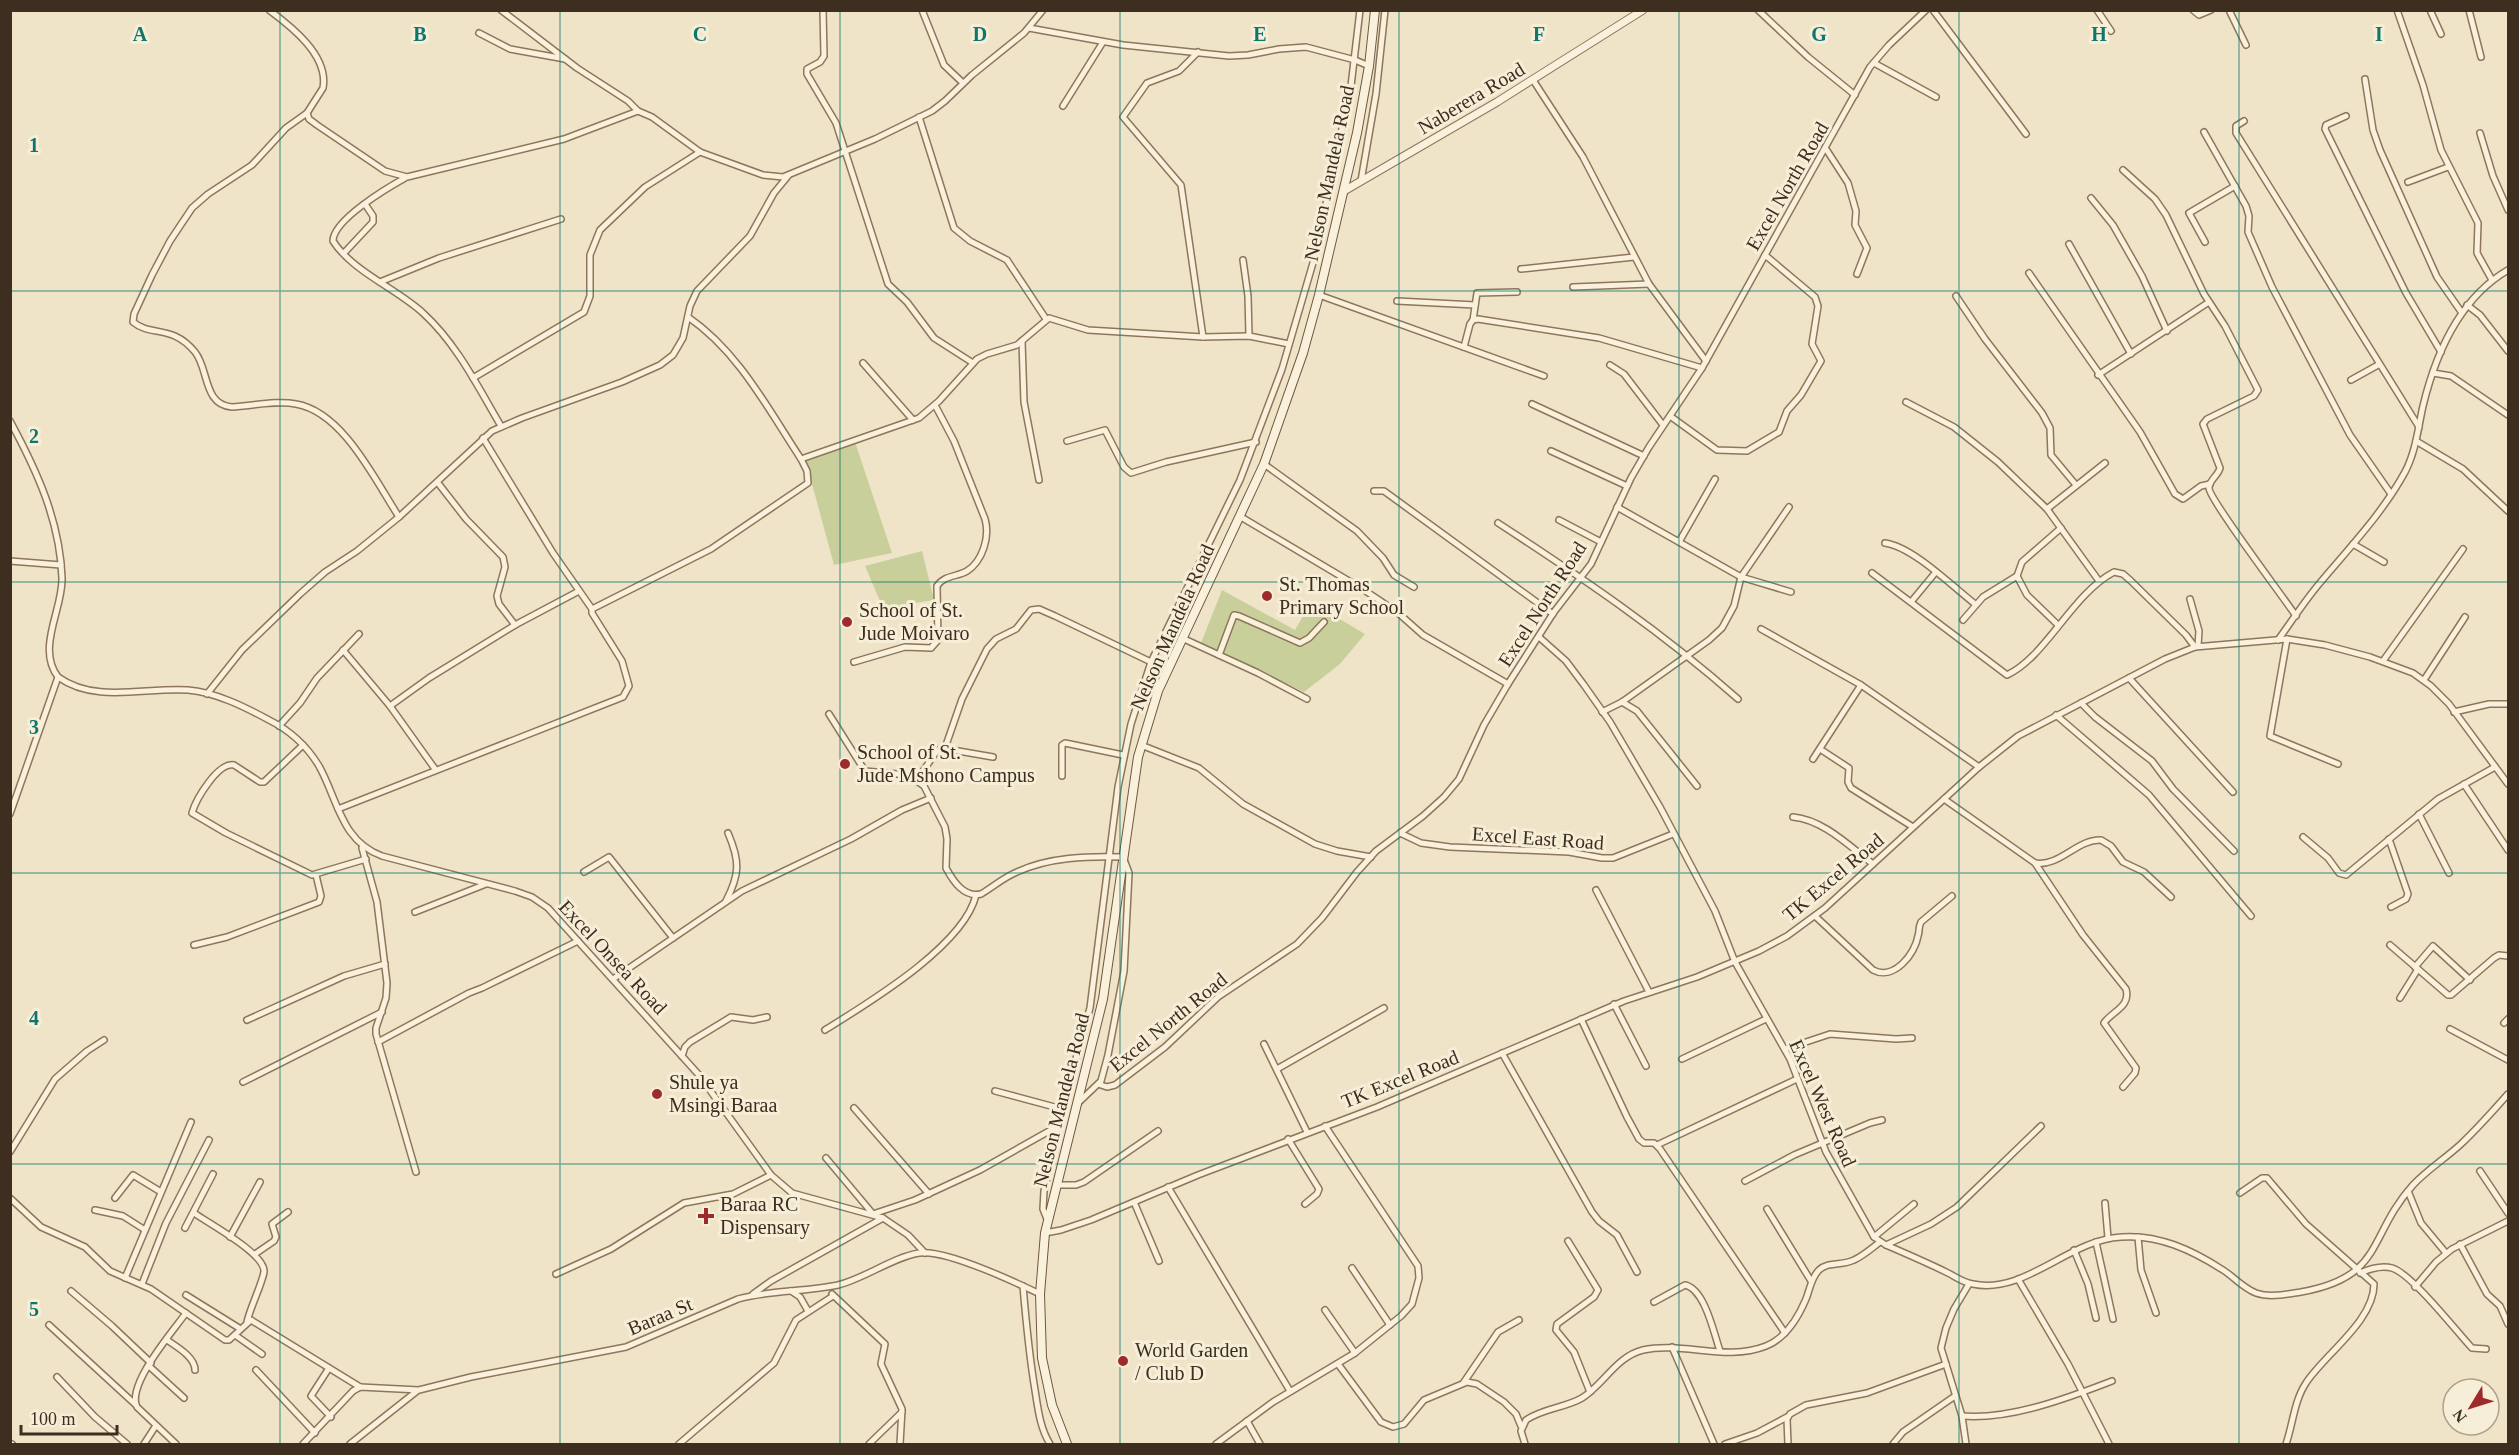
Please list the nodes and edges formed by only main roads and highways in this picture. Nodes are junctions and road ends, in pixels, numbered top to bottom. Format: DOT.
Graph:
graph roads {
  1 [pos="1375,10"];
  2 [pos="1067,1444"];
  1 -- 2 [label="main road, Nelson Mandela Road"];
}
